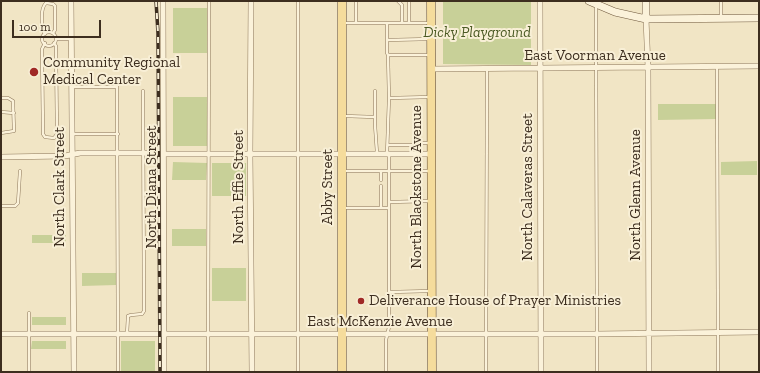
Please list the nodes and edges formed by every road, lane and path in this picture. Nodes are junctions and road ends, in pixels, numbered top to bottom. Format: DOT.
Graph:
graph roads {
  1 [pos="71,1"];
  2 [pos="163,1"];
  3 [pos="209,1"];
  4 [pos="251,1"];
  5 [pos="298,1"];
  6 [pos="342,1"];
  7 [pos="356,1"];
  8 [pos="398,1"];
  9 [pos="409,1"];
  10 [pos="431,1"];
  11 [pos="540,1"];
  12 [pos="646,1"];
  13 [pos="720,1"];
  14 [pos="592,3"];
  15 [pos="720,18"];
  16 [pos="759,18"];
  17 [pos="646,19"];
  18 [pos="387,22"];
  19 [pos="402,22"];
  20 [pos="409,22"];
  21 [pos="430,22"];
  22 [pos="342,23"];
  23 [pos="356,23"];
  24 [pos="53,33"];
  25 [pos="45,34"];
  26 [pos="56,39"];
  27 [pos="71,39"];
  28 [pos="430,39"];
  29 [pos="387,40"];
  30 [pos="45,43"];
  31 [pos="54,43"];
  32 [pos="388,55"];
  33 [pos="431,55"];
  34 [pos="717,66"];
  35 [pos="759,66"];
  36 [pos="648,67"];
  37 [pos="487,68"];
  38 [pos="540,68"];
  39 [pos="595,68"];
  40 [pos="431,69"];
  41 [pos="71,87"];
  42 [pos="375,90"];
  43 [pos="143,91"];
  44 [pos="431,97"];
  45 [pos="1,98"];
  46 [pos="389,98"];
  47 [pos="1,112"];
  48 [pos="14,113"];
  49 [pos="342,116"];
  50 [pos="375,117"];
  51 [pos="1,133"];
  52 [pos="72,134"];
  53 [pos="118,134"];
  54 [pos="431,143"];
  55 [pos="388,145"];
  56 [pos="418,145"];
  57 [pos="118,153"];
  58 [pos="145,153"];
  59 [pos="164,154"];
  60 [pos="209,154"];
  61 [pos="250,154"];
  62 [pos="298,154"];
  63 [pos="342,154"];
  64 [pos="377,154"];
  65 [pos="388,154"];
  66 [pos="418,154"];
  67 [pos="431,154"];
  68 [pos="72,155"];
  69 [pos="1,157"];
  70 [pos="20,171"];
  71 [pos="381,171"];
  72 [pos="388,171"];
  73 [pos="431,171"];
  74 [pos="342,172"];
  75 [pos="381,180"];
  76 [pos="381,186"];
  77 [pos="431,201"];
  78 [pos="389,202"];
  79 [pos="1,206"];
  80 [pos="342,208"];
  81 [pos="381,208"];
  82 [pos="389,208"];
  83 [pos="432,291"];
  84 [pos="389,292"];
  85 [pos="29,313"];
  86 [pos="718,332"];
  87 [pos="759,332"];
  88 [pos="649,333"];
  89 [pos="1,334"];
  90 [pos="29,334"];
  91 [pos="74,334"];
  92 [pos="118,334"];
  93 [pos="127,334"];
  94 [pos="164,334"];
  95 [pos="208,334"];
  96 [pos="252,334"];
  97 [pos="298,334"];
  98 [pos="342,334"];
  99 [pos="387,334"];
  100 [pos="432,334"];
  101 [pos="486,334"];
  102 [pos="541,334"];
  103 [pos="596,334"];
  104 [pos="29,372"];
  105 [pos="74,372"];
  106 [pos="118,372"];
  107 [pos="164,372"];
  108 [pos="208,372"];
  109 [pos="252,372"];
  110 [pos="298,372"];
  111 [pos="342,372"];
  112 [pos="386,372"];
  113 [pos="432,372"];
  114 [pos="486,372"];
  115 [pos="541,372"];
  116 [pos="597,372"];
  117 [pos="649,372"];
  118 [pos="718,372"];
  1 -- 27 [label="street, North Clark Street"];
  2 -- 59 [label="street, North Diana Street"];
  3 -- 60 [label="lane"];
  4 -- 61 [label="street, North Effie Street"];
  5 -- 62 [label="lane"];
  6 -- 22 [label="main road, Abby Street"];
  7 -- 23 [label="lane"];
  8 -- 19 [label="lane"];
  9 -- 20 [label="lane"];
  10 -- 21 [label="main road, North Blackstone Avenue"];
  11 -- 38 [label="street, North Calaveras Street"];
  12 -- 17 [label="main road"];
  13 -- 15 [label="lane"];
  14 -- 17 [label="main road"];
  14 -- 39 [label="lane"];
  15 -- 16 [label="main road"];
  15 -- 17 [label="main road"];
  17 -- 36 [label="street, North Glenn Avenue"];
  18 -- 19 [label="lane"];
  18 -- 23 [label="lane"];
  18 -- 29 [label="lane"];
  19 -- 20 [label="lane"];
  20 -- 21 [label="lane"];
  21 -- 28 [label="main road, North Blackstone Avenue"];
  22 -- 23 [label="lane"];
  22 -- 49 [label="main road, Abby Street"];
  24 -- 25 [label="lane"];
  24 -- 25 [label="lane"];
  24 -- 26 [label="lane"];
  25 -- 30 [label="lane"];
  26 -- 27 [label="lane"];
  26 -- 31 [label="lane"];
  27 -- 41 [label="street, North Clark Street"];
  28 -- 29 [label="lane"];
  28 -- 33 [label="main road, North Blackstone Avenue"];
  29 -- 32 [label="lane"];
  30 -- 31 [label="lane"];
  30 -- 31 [label="lane"];
  32 -- 33 [label="lane"];
  32 -- 46 [label="lane"];
  33 -- 40 [label="main road, North Blackstone Avenue"];
  34 -- 35 [label="street, East Voorman Avenue"];
  34 -- 36 [label="street, East Voorman Avenue"];
  34 -- 86 [label="lane"];
  36 -- 39 [label="street, East Voorman Avenue"];
  36 -- 88 [label="street, North Glenn Avenue"];
  37 -- 38 [label="street, East Voorman Avenue"];
  37 -- 40 [label="street, East Voorman Avenue"];
  37 -- 101 [label="lane"];
  38 -- 39 [label="street, East Voorman Avenue"];
  38 -- 102 [label="street, North Calaveras Street"];
  39 -- 103 [label="lane"];
  40 -- 44 [label="main road, North Blackstone Avenue"];
  41 -- 52 [label="street, North Clark Street"];
  41 -- 53 [label="lane"];
  42 -- 50 [label="lane"];
  43 -- 58 [label="lane"];
  44 -- 46 [label="lane"];
  44 -- 54 [label="main road, North Blackstone Avenue"];
  45 -- 48 [label="lane"];
  46 -- 55 [label="lane"];
  47 -- 48 [label="lane"];
  48 -- 51 [label="lane"];
  49 -- 50 [label="lane"];
  49 -- 63 [label="main road, Abby Street"];
  50 -- 64 [label="lane"];
  52 -- 53 [label="lane"];
  52 -- 68 [label="street, North Clark Street"];
  53 -- 57 [label="lane"];
  54 -- 56 [label="lane"];
  54 -- 67 [label="main road, North Blackstone Avenue"];
  55 -- 56 [label="lane"];
  55 -- 65 [label="lane"];
  56 -- 66 [label="lane"];
  57 -- 58 [label="street"];
  57 -- 68 [label="street"];
  57 -- 92 [label="lane"];
  58 -- 93 [label="lane"];
  59 -- 60 [label="street"];
  59 -- 94 [label="street, North Diana Street"];
  60 -- 61 [label="street"];
  60 -- 95 [label="lane"];
  61 -- 62 [label="street"];
  61 -- 96 [label="street, North Effie Street"];
  62 -- 63 [label="street"];
  62 -- 97 [label="lane"];
  63 -- 64 [label="street"];
  63 -- 74 [label="main road, Abby Street"];
  64 -- 65 [label="street"];
  65 -- 66 [label="street"];
  65 -- 72 [label="lane"];
  66 -- 67 [label="street"];
  67 -- 73 [label="main road, North Blackstone Avenue"];
  68 -- 69 [label="street"];
  68 -- 91 [label="street, North Clark Street"];
  70 -- 79 [label="lane"];
  71 -- 72 [label="lane"];
  71 -- 74 [label="lane"];
  71 -- 75 [label="lane"];
  72 -- 73 [label="lane"];
  72 -- 78 [label="lane"];
  73 -- 77 [label="main road, North Blackstone Avenue"];
  74 -- 80 [label="main road, Abby Street"];
  76 -- 81 [label="lane"];
  77 -- 78 [label="lane"];
  77 -- 83 [label="main road, North Blackstone Avenue"];
  78 -- 82 [label="lane"];
  80 -- 81 [label="lane"];
  80 -- 98 [label="main road, Abby Street"];
  81 -- 82 [label="lane"];
  82 -- 84 [label="lane"];
  83 -- 84 [label="lane"];
  83 -- 100 [label="main road, North Blackstone Avenue"];
  84 -- 99 [label="lane"];
  85 -- 90 [label="lane"];
  86 -- 87 [label="street, East McKenzie Avenue"];
  86 -- 88 [label="street, East McKenzie Avenue"];
  86 -- 118 [label="lane"];
  88 -- 103 [label="street, East McKenzie Avenue"];
  88 -- 117 [label="street, North Glenn Avenue"];
  89 -- 90 [label="street, East McKenzie Avenue"];
  90 -- 91 [label="street, East McKenzie Avenue"];
  90 -- 104 [label="lane"];
  91 -- 92 [label="street, East McKenzie Avenue"];
  91 -- 105 [label="street, North Clark Street"];
  92 -- 93 [label="street, East McKenzie Avenue"];
  92 -- 106 [label="lane"];
  93 -- 94 [label="street, East McKenzie Avenue"];
  94 -- 95 [label="street, East McKenzie Avenue"];
  94 -- 107 [label="street, North Diana Street"];
  95 -- 96 [label="street, East McKenzie Avenue"];
  95 -- 108 [label="lane"];
  96 -- 97 [label="street, East McKenzie Avenue"];
  96 -- 109 [label="street, North Effie Street"];
  97 -- 98 [label="street, East McKenzie Avenue"];
  97 -- 110 [label="lane"];
  98 -- 99 [label="street, East McKenzie Avenue"];
  98 -- 111 [label="main road, Abby Street"];
  99 -- 100 [label="street, East McKenzie Avenue"];
  99 -- 112 [label="lane"];
  100 -- 101 [label="street, East McKenzie Avenue"];
  100 -- 113 [label="main road, North Blackstone Avenue"];
  101 -- 102 [label="street, East McKenzie Avenue"];
  101 -- 114 [label="lane"];
  102 -- 103 [label="street, East McKenzie Avenue"];
  102 -- 115 [label="street, North Calaveras Street"];
  103 -- 116 [label="lane"];
}
